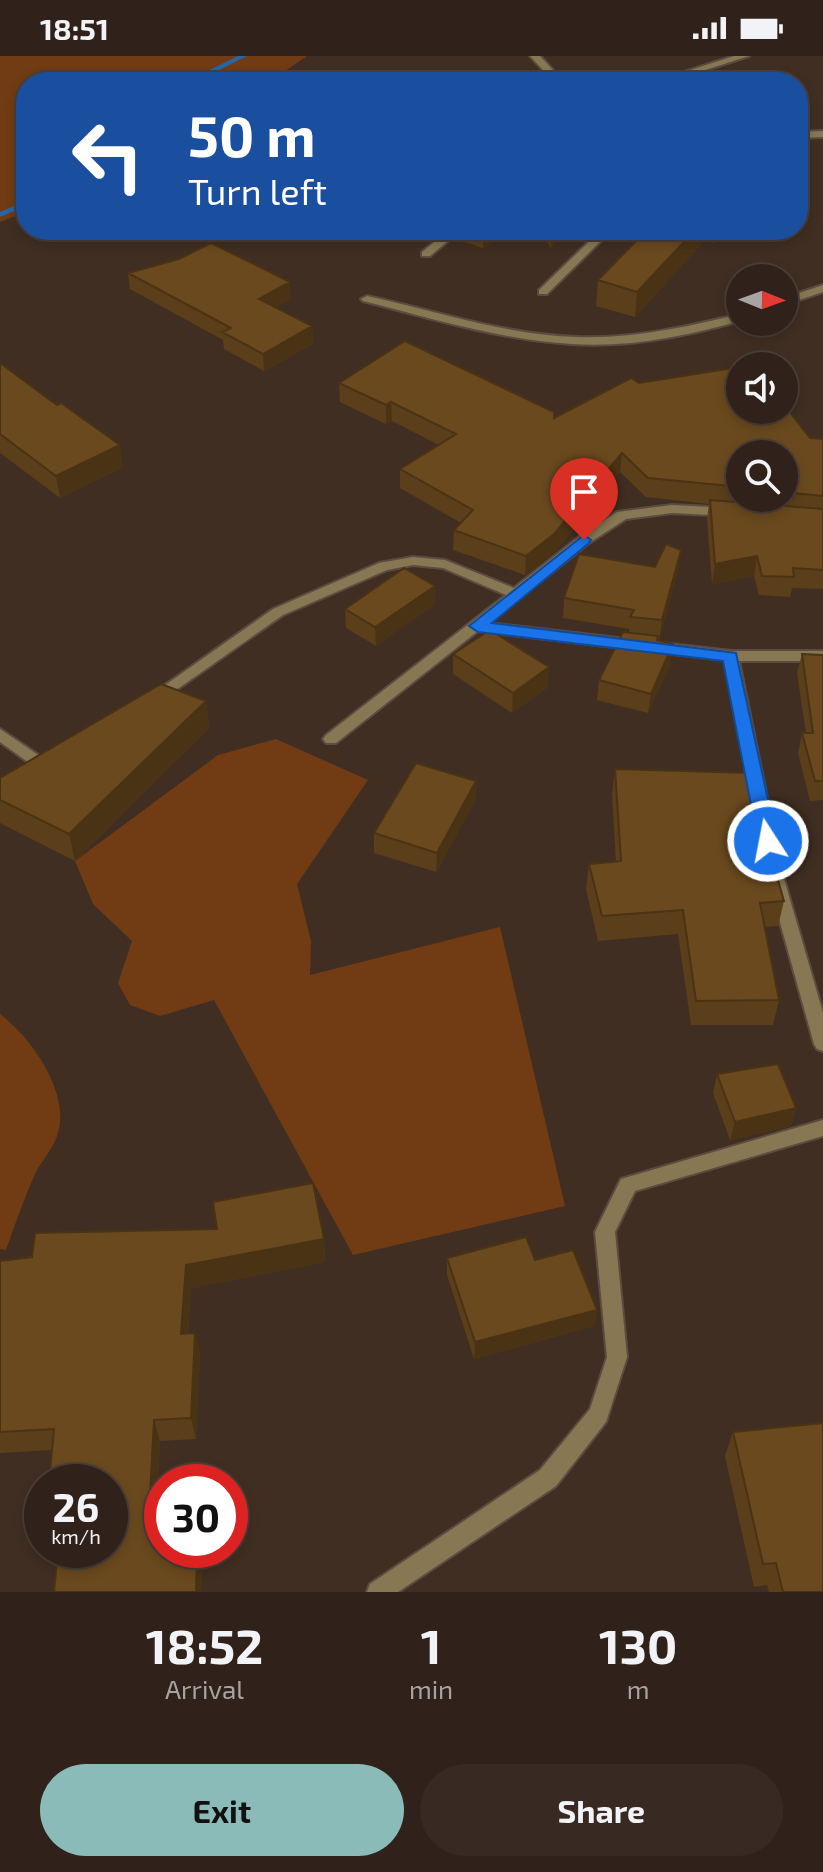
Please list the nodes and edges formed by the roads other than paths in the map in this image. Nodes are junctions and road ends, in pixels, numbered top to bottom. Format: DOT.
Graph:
graph roads {
  1 [pos="535,56"];
  2 [pos="744,56"];
  3 [pos="550,72"];
  4 [pos="691,72"];
  5 [pos="444,240"];
  6 [pos="597,240"];
  7 [pos="426,254"];
  8 [pos="823,288"];
  9 [pos="543,292"];
  10 [pos="798,297"];
  11 [pos="367,299"];
  12 [pos="726,320"];
  13 [pos="745,513"];
  14 [pos="517,594"];
  15 [pos="478,626"];
  16 [pos="731,656"];
  17 [pos="823,656"];
  18 [pos="142,706"];
  19 [pos="0,734"];
  20 [pos="331,739"];
  21 [pos="64,762"];
  22 [pos="823,1044"];
  23 [pos="823,1128"];
  24 [pos="378,1592"];
  1 -- 3 [label="street"];
  2 -- 4 [label="street"];
  5 -- 7 [label="street"];
  6 -- 9 [label="street"];
  8 -- 10 [label="street"];
  11 -- 12 [label="street"];
  13 -- 14 [label="street"];
  14 -- 15 [label="street"];
  14 -- 18 [label="street"];
  15 -- 16 [label="street"];
  15 -- 20 [label="street"];
  16 -- 17 [label="street"];
  16 -- 22 [label="street"];
  19 -- 21 [label="street"];
  23 -- 24 [label="street"];
}
